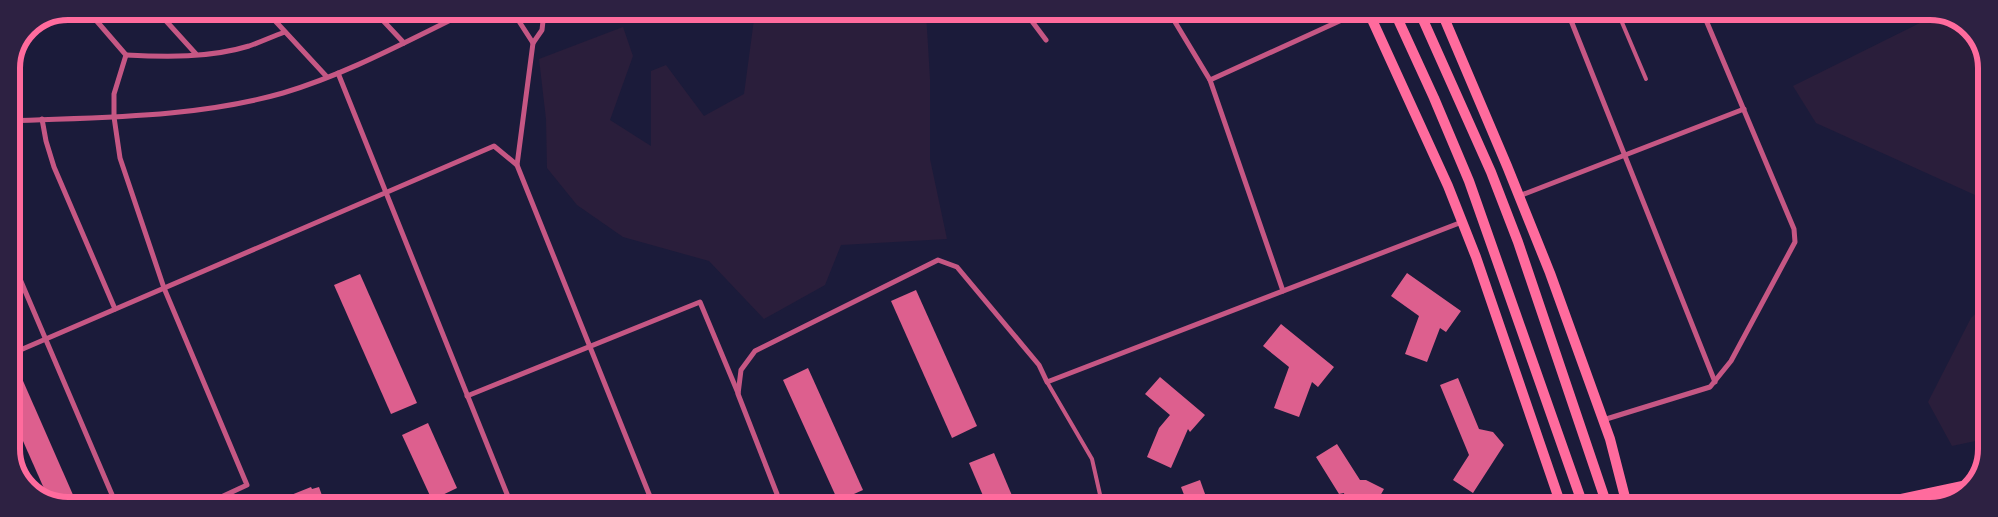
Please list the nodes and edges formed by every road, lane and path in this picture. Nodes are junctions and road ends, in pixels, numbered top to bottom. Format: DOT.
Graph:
graph roads {
  1 [pos="96,20"];
  2 [pos="166,20"];
  3 [pos="274,20"];
  4 [pos="382,20"];
  5 [pos="451,20"];
  6 [pos="518,20"];
  7 [pos="543,20"];
  8 [pos="1031,20"];
  9 [pos="1174,20"];
  10 [pos="1340,20"];
  11 [pos="1374,20"];
  12 [pos="1399,20"];
  13 [pos="1423,20"];
  14 [pos="1445,20"];
  15 [pos="1571,20"];
  16 [pos="1621,20"];
  17 [pos="1706,20"];
  18 [pos="285,32"];
  19 [pos="1046,40"];
  20 [pos="404,43"];
  21 [pos="533,43"];
  22 [pos="196,54"];
  23 [pos="126,55"];
  24 [pos="338,73"];
  25 [pos="327,77"];
  26 [pos="1646,79"];
  27 [pos="1210,80"];
  28 [pos="1744,109"];
  29 [pos="114,117"];
  30 [pos="42,119"];
  31 [pos="20,120"];
  32 [pos="1625,156"];
  33 [pos="517,165"];
  34 [pos="385,194"];
  35 [pos="1519,196"];
  36 [pos="1462,222"];
  37 [pos="20,279"];
  38 [pos="164,288"];
  39 [pos="1283,291"];
  40 [pos="115,309"];
  41 [pos="46,338"];
  42 [pos="590,347"];
  43 [pos="20,350"];
  44 [pos="1047,382"];
  45 [pos="1715,382"];
  46 [pos="738,394"];
  47 [pos="467,396"];
  48 [pos="1603,420"];
  49 [pos="1958,488"];
  50 [pos="113,497"];
  51 [pos="221,497"];
  52 [pos="507,497"];
  53 [pos="650,497"];
  54 [pos="775,497"];
  55 [pos="1101,497"];
  56 [pos="1558,497"];
  57 [pos="1580,497"];
  58 [pos="1604,497"];
  59 [pos="1625,497"];
  60 [pos="1914,497"];
  1 -- 23 [label="street"];
  2 -- 22 [label="street"];
  3 -- 18 [label="street"];
  4 -- 20 [label="street"];
  5 -- 20 [label="street"];
  6 -- 21 [label="street"];
  7 -- 21 [label="street"];
  8 -- 19 [label="street"];
  9 -- 27 [label="street"];
  10 -- 27 [label="street"];
  11 -- 36 [label="main road"];
  12 -- 57 [label="main road"];
  13 -- 58 [label="main road"];
  14 -- 35 [label="main road"];
  15 -- 32 [label="street"];
  16 -- 26 [label="lane"];
  17 -- 28 [label="street"];
  18 -- 22 [label="street"];
  18 -- 25 [label="street"];
  20 -- 24 [label="street"];
  21 -- 33 [label="street"];
  22 -- 23 [label="street"];
  23 -- 29 [label="street"];
  24 -- 25 [label="street"];
  24 -- 34 [label="street"];
  25 -- 29 [label="street"];
  27 -- 39 [label="street"];
  28 -- 32 [label="street"];
  28 -- 45 [label="street"];
  29 -- 30 [label="street"];
  29 -- 38 [label="street"];
  30 -- 31 [label="street"];
  30 -- 40 [label="street"];
  32 -- 35 [label="street"];
  32 -- 45 [label="street"];
  33 -- 34 [label="street"];
  33 -- 42 [label="street"];
  34 -- 38 [label="street"];
  34 -- 47 [label="street"];
  35 -- 48 [label="main road"];
  36 -- 39 [label="street"];
  36 -- 56 [label="main road"];
  37 -- 41 [label="street"];
  38 -- 40 [label="street"];
  38 -- 51 [label="street"];
  39 -- 44 [label="street"];
  40 -- 41 [label="street"];
  41 -- 43 [label="street"];
  41 -- 50 [label="street"];
  42 -- 46 [label="street"];
  42 -- 47 [label="street"];
  42 -- 53 [label="street"];
  44 -- 46 [label="street"];
  44 -- 55 [label="lane"];
  45 -- 48 [label="street"];
  46 -- 54 [label="street"];
  47 -- 52 [label="street"];
  48 -- 59 [label="main road"];
  49 -- 60 [label="highway"];
}
